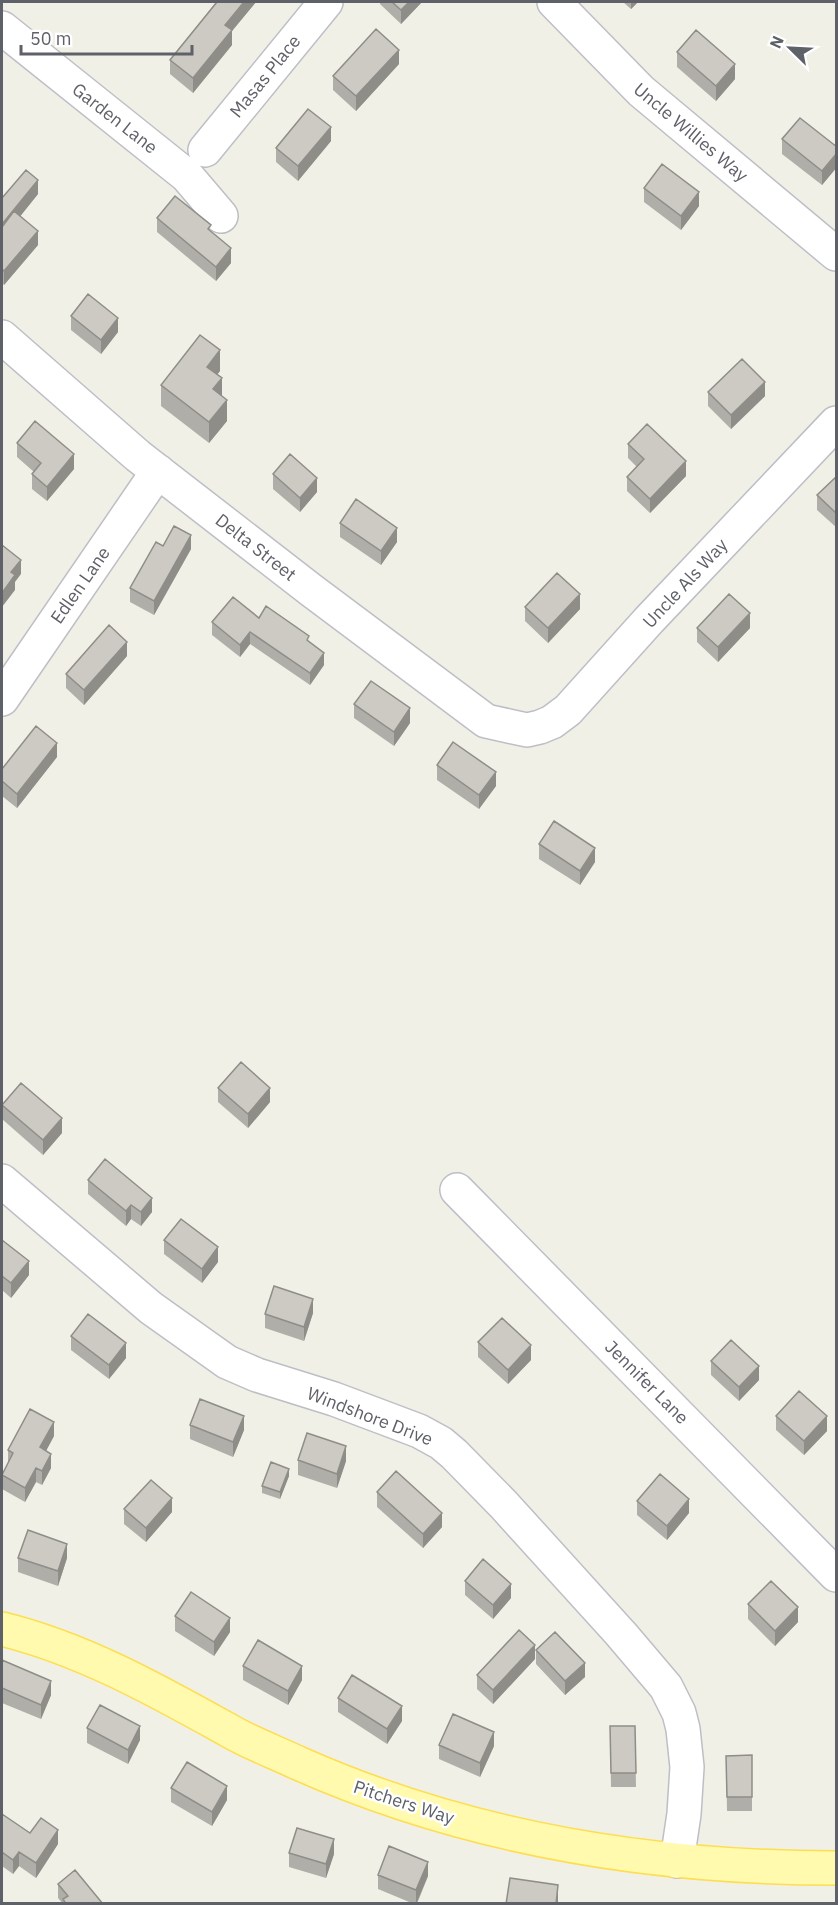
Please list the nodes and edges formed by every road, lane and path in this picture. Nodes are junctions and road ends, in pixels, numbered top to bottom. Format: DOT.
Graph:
graph roads {
  1 [pos="326,2"];
  2 [pos="554,2"];
  3 [pos="2,28"];
  4 [pos="205,150"];
  5 [pos="221,216"];
  6 [pos="837,254"];
  7 [pos="2,337"];
  8 [pos="837,423"];
  9 [pos="158,471"];
  10 [pos="2,699"];
  11 [pos="527,730"];
  12 [pos="2,1181"];
  13 [pos="457,1190"];
  14 [pos="837,1575"];
  15 [pos="2,1629"];
  16 [pos="677,1861"];
  17 [pos="837,1868"];
  1 -- 4 [label="street, Masas Place"];
  2 -- 6 [label="street, Uncle Willies Way"];
  3 -- 5 [label="street, Garden Lane"];
  7 -- 9 [label="street, Delta Street"];
  8 -- 11 [label="street, Uncle Als Way"];
  9 -- 10 [label="street, Edlen Lane"];
  9 -- 11 [label="street, Delta Street"];
  12 -- 16 [label="street, Windshore Drive"];
  13 -- 14 [label="street, Jennifer Lane"];
  15 -- 16 [label="main road, Pitchers Way"];
  16 -- 17 [label="main road, Pitchers Way"];
}
